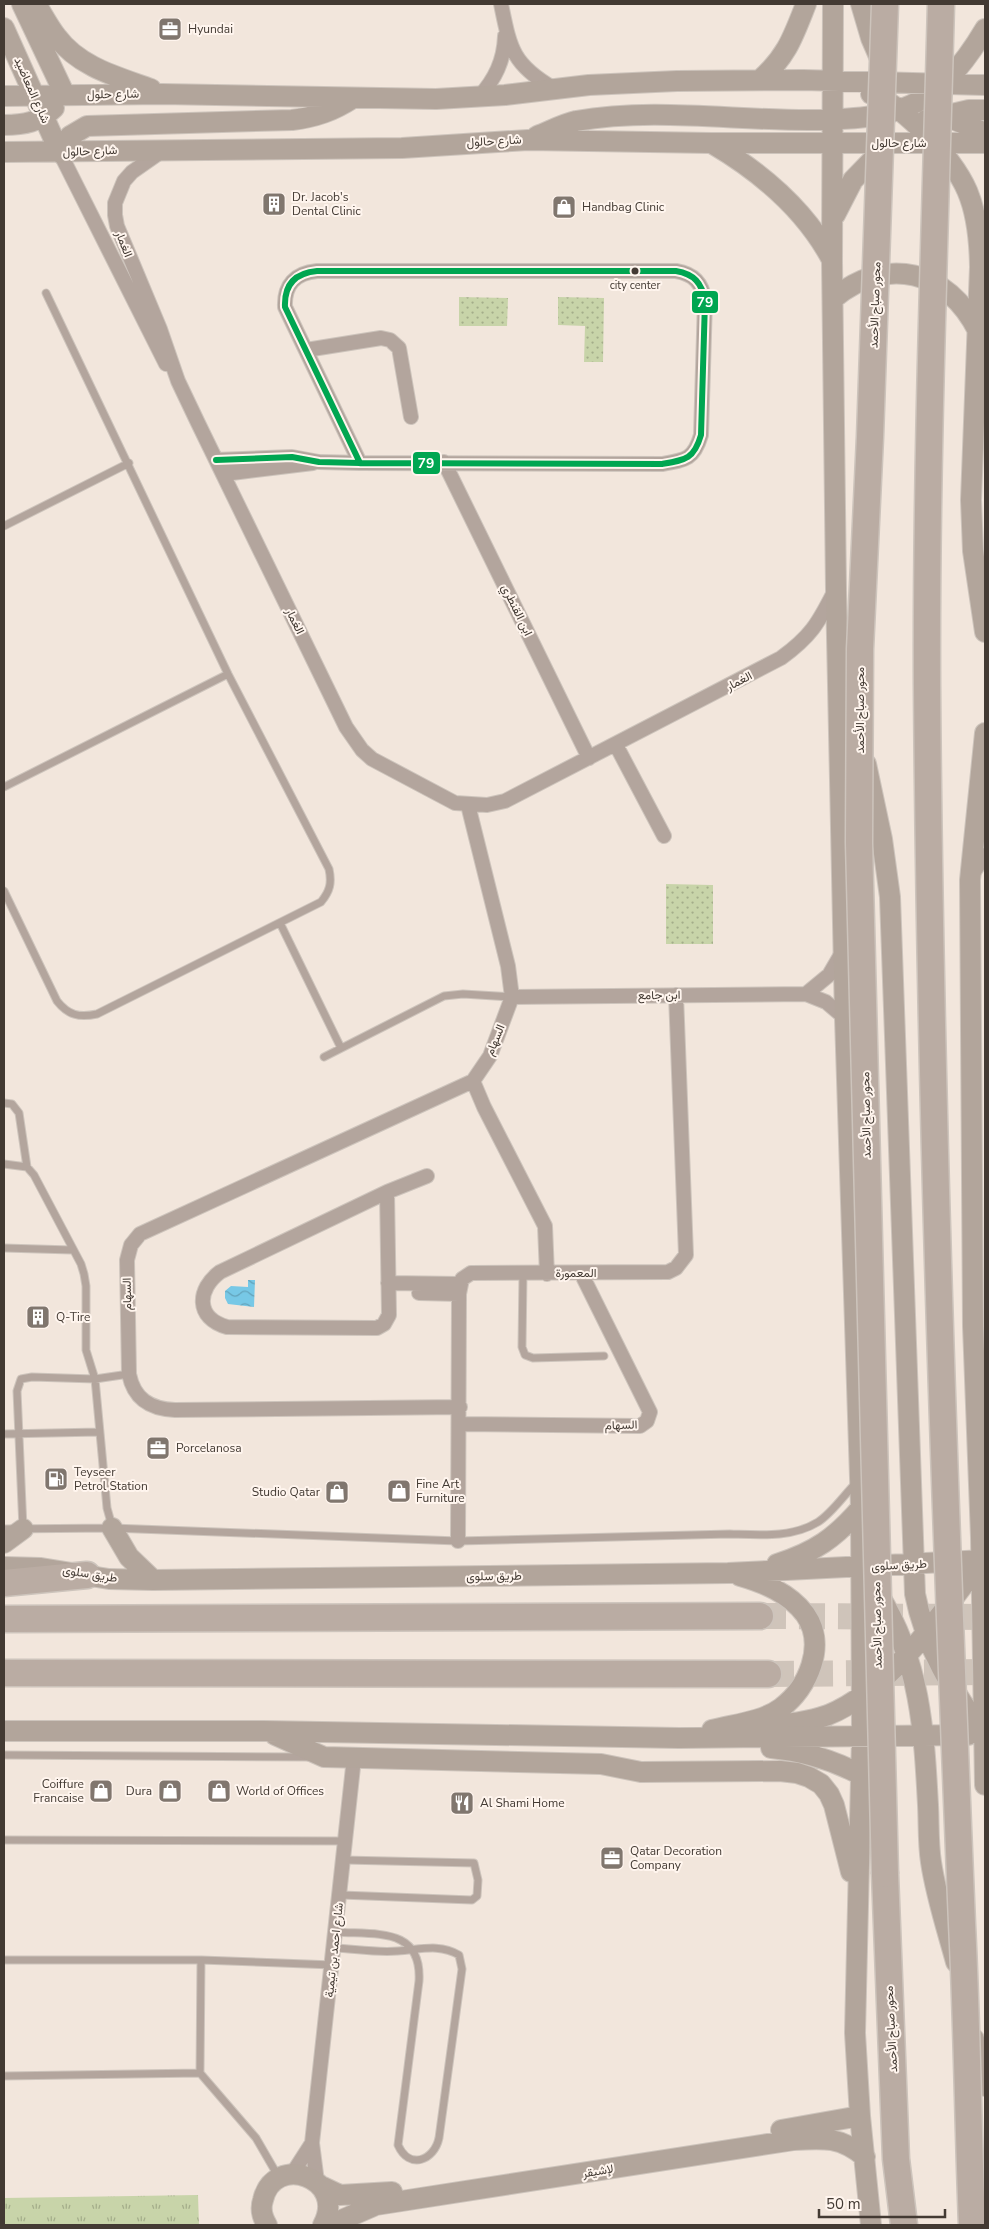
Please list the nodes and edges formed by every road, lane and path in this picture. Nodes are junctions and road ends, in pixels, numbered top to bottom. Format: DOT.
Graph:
graph roads {
  1 [pos="22,4"];
  2 [pos="36,4"];
  3 [pos="501,4"];
  4 [pos="806,4"];
  5 [pos="833,4"];
  6 [pos="861,4"];
  7 [pos="885,4"];
  8 [pos="941,4"];
  9 [pos="505,26"];
  10 [pos="4,28"];
  11 [pos="985,29"];
  12 [pos="760,80"];
  13 [pos="832,81"];
  14 [pos="894,82"];
  15 [pos="943,83"];
  16 [pos="985,85"];
  17 [pos="553,88"];
  18 [pos="162,94"];
  19 [pos="35,95"];
  20 [pos="65,95"];
  21 [pos="4,96"];
  22 [pos="479,97"];
  23 [pos="353,98"];
  24 [pos="917,101"];
  25 [pos="899,110"];
  26 [pos="985,110"];
  27 [pos="943,115"];
  28 [pos="44,117"];
  29 [pos="833,119"];
  30 [pos="915,124"];
  31 [pos="4,125"];
  32 [pos="985,133"];
  33 [pos="528,140"];
  34 [pos="711,143"];
  35 [pos="832,143"];
  36 [pos="889,143"];
  37 [pos="935,143"];
  38 [pos="985,143"];
  39 [pos="165,149"];
  40 [pos="4,152"];
  41 [pos="60,152"];
  42 [pos="834,217"];
  43 [pos="832,261"];
  44 [pos="46,293"];
  45 [pos="834,298"];
  46 [pos="978,331"];
  47 [pos="306,350"];
  48 [pos="178,381"];
  49 [pos="411,417"];
  50 [pos="216,460"];
  51 [pos="318,462"];
  52 [pos="360,462"];
  53 [pos="444,462"];
  54 [pos="129,463"];
  55 [pos="224,474"];
  56 [pos="4,526"];
  57 [pos="836,589"];
  58 [pos="985,632"];
  59 [pos="838,672"];
  60 [pos="228,674"];
  61 [pos="985,733"];
  62 [pos="616,745"];
  63 [pos="589,758"];
  64 [pos="4,787"];
  65 [pos="468,805"];
  66 [pos="664,836"];
  67 [pos="985,855"];
  68 [pos="970,880"];
  69 [pos="4,892"];
  70 [pos="280,923"];
  71 [pos="844,949"];
  72 [pos="806,994"];
  73 [pos="676,995"];
  74 [pos="512,997"];
  75 [pos="845,1018"];
  76 [pos="341,1048"];
  77 [pos="324,1057"];
  78 [pos="474,1082"];
  79 [pos="4,1103"];
  80 [pos="4,1164"];
  81 [pos="26,1167"];
  82 [pos="427,1176"];
  83 [pos="387,1192"];
  84 [pos="4,1248"];
  85 [pos="72,1250"];
  86 [pos="582,1273"];
  87 [pos="523,1274"];
  88 [pos="548,1274"];
  89 [pos="388,1287"];
  90 [pos="460,1288"];
  91 [pos="973,1326"];
  92 [pos="604,1356"];
  93 [pos="985,1361"];
  94 [pos="129,1374"];
  95 [pos="95,1379"];
  96 [pos="460,1407"];
  97 [pos="460,1424"];
  98 [pos="99,1432"];
  99 [pos="4,1434"];
  100 [pos="19,1434"];
  101 [pos="860,1479"];
  102 [pos="861,1508"];
  103 [pos="112,1528"];
  104 [pos="13,1529"];
  105 [pos="458,1540"];
  106 [pos="4,1543"];
  107 [pos="984,1560"];
  108 [pos="912,1564"];
  109 [pos="861,1566"];
  110 [pos="4,1567"];
  111 [pos="755,1570"];
  112 [pos="728,1573"];
  113 [pos="88,1575"];
  114 [pos="153,1580"];
  115 [pos="4,1583"];
  116 [pos="984,1608"];
  117 [pos="760,1616"];
  118 [pos="4,1619"];
  119 [pos="928,1641"];
  120 [pos="909,1660"];
  121 [pos="4,1673"];
  122 [pos="768,1674"];
  123 [pos="863,1694"];
  124 [pos="4,1731"];
  125 [pos="264,1731"];
  126 [pos="442,1734"];
  127 [pos="984,1734"];
  128 [pos="923,1735"];
  129 [pos="862,1736"];
  130 [pos="679,1738"];
  131 [pos="4,1755"];
  132 [pos="324,1757"];
  133 [pos="354,1758"];
  134 [pos="377,1758"];
  135 [pos="861,1775"];
  136 [pos="985,1785"];
  137 [pos="4,1840"];
  138 [pos="346,1841"];
  139 [pos="344,1860"];
  140 [pos="341,1894"];
  141 [pos="858,1899"];
  142 [pos="336,1932"];
  143 [pos="335,1948"];
  144 [pos="413,1948"];
  145 [pos="4,1960"];
  146 [pos="202,1960"];
  147 [pos="333,1964"];
  148 [pos="200,2074"];
  149 [pos="4,2076"];
  150 [pos="985,2086"];
  151 [pos="860,2116"];
  152 [pos="312,2143"];
  153 [pos="865,2157"];
  154 [pos="286,2176"];
  155 [pos="319,2184"];
  156 [pos="267,2225"];
  157 [pos="324,2225"];
  158 [pos="330,2225"];
  159 [pos="871,2225"];
  160 [pos="904,2225"];
  161 [pos="972,2225"];
  1 -- 20 [label="main road"];
  2 -- 18 [label="main road"];
  3 -- 9 [label="street"];
  4 -- 12 [label="main road"];
  5 -- 13 [label="main road, محور صباح الأحمد"];
  6 -- 14 [label="main road"];
  7 -- 160 [label="highway, محور صباح الأحمد, bridge"];
  8 -- 161 [label="highway, bridge"];
  9 -- 17 [label="street"];
  9 -- 22 [label="street"];
  10 -- 19 [label="main road, شارع المعاضيد"];
  11 -- 15 [label="main road"];
  12 -- 13 [label="main road"];
  12 -- 17 [label="main road"];
  13 -- 14 [label="main road"];
  13 -- 25 [label="main road"];
  13 -- 29 [label="main road, محور صباح الأحمد"];
  14 -- 15 [label="main road"];
  14 -- 24 [label="main road"];
  15 -- 16 [label="main road"];
  15 -- 24 [label="main road"];
  17 -- 22 [label="main road"];
  18 -- 20 [label="main road, شارع حلول"];
  18 -- 23 [label="main road"];
  19 -- 20 [label="main road"];
  19 -- 21 [label="main road"];
  19 -- 28 [label="main road, شارع المعاضيد"];
  20 -- 28 [label="main road"];
  22 -- 23 [label="main road"];
  23 -- 41 [label="main road"];
  24 -- 25 [label="main road"];
  24 -- 27 [label="main road"];
  25 -- 29 [label="main road"];
  25 -- 30 [label="main road"];
  26 -- 27 [label="main road"];
  27 -- 30 [label="main road"];
  27 -- 32 [label="main road"];
  28 -- 31 [label="main road"];
  28 -- 41 [label="main road, شارع المعاضيد"];
  29 -- 33 [label="main road"];
  29 -- 35 [label="main road, محور صباح الأحمد"];
  30 -- 36 [label="main road"];
  30 -- 37 [label="main road"];
  33 -- 34 [label="main road, شارع حالول"];
  33 -- 39 [label="main road, شارع حالول"];
  34 -- 35 [label="main road, شارع حالول"];
  34 -- 43 [label="main road"];
  35 -- 36 [label="main road, شارع حالول"];
  35 -- 42 [label="main road, محور صباح الأحمد"];
  36 -- 37 [label="main road, شارع حالول"];
  36 -- 42 [label="main road"];
  37 -- 38 [label="main road, شارع حالول"];
  37 -- 46 [label="main road"];
  39 -- 41 [label="main road, شارع حالول"];
  39 -- 48 [label="street, الغمار"];
  40 -- 41 [label="main road, شارع حالول"];
  41 -- 48 [label="street, الغمار"];
  42 -- 43 [label="main road, محور صباح الأحمد"];
  43 -- 45 [label="main road, محور صباح الأحمد"];
  44 -- 54 [label="lane"];
  45 -- 46 [label="main road"];
  45 -- 57 [label="main road, محور صباح الأحمد"];
  46 -- 58 [label="main road"];
  47 -- 49 [label="street"];
  47 -- 52 [label="street"];
  47 -- 53 [label="street"];
  48 -- 50 [label="street, الغمار"];
  50 -- 51 [label="street"];
  50 -- 55 [label="street, الغمار"];
  51 -- 52 [label="street"];
  51 -- 55 [label="street"];
  52 -- 53 [label="street"];
  53 -- 63 [label="street, ابن القنطري"];
  54 -- 56 [label="lane"];
  54 -- 60 [label="lane"];
  55 -- 65 [label="street, الغمار"];
  57 -- 59 [label="main road, محور صباح الأحمد"];
  57 -- 62 [label="street, الغمار"];
  59 -- 71 [label="main road, محور صباح الأحمد"];
  59 -- 108 [label="main road"];
  60 -- 64 [label="lane"];
  60 -- 70 [label="lane"];
  61 -- 68 [label="main road"];
  62 -- 63 [label="street, الغمار"];
  62 -- 66 [label="street"];
  63 -- 65 [label="street, الغمار"];
  65 -- 74 [label="street"];
  67 -- 68 [label="street"];
  68 -- 91 [label="main road"];
  69 -- 70 [label="lane"];
  70 -- 76 [label="lane"];
  71 -- 72 [label="street"];
  71 -- 75 [label="main road, محور صباح الأحمد"];
  72 -- 73 [label="street, ابن جامع"];
  72 -- 75 [label="street, ابن جامع"];
  73 -- 74 [label="street, ابن جامع"];
  73 -- 86 [label="street, المعمورة"];
  74 -- 76 [label="lane"];
  74 -- 78 [label="street, السهام"];
  75 -- 101 [label="main road, محور صباح الأحمد"];
  76 -- 77 [label="lane"];
  78 -- 88 [label="street"];
  78 -- 94 [label="street, السهام"];
  79 -- 81 [label="lane"];
  80 -- 81 [label="lane"];
  81 -- 85 [label="lane"];
  82 -- 83 [label="street"];
  83 -- 89 [label="street"];
  83 -- 89 [label="street"];
  84 -- 85 [label="lane"];
  85 -- 95 [label="lane"];
  86 -- 88 [label="street, المعمورة"];
  86 -- 97 [label="street, السهام"];
  87 -- 88 [label="street, المعمورة"];
  87 -- 90 [label="street, المعمورة"];
  87 -- 92 [label="lane"];
  89 -- 90 [label="street"];
  90 -- 96 [label="street"];
  91 -- 93 [label="main road"];
  91 -- 107 [label="main road"];
  94 -- 95 [label="lane"];
  94 -- 96 [label="street, السهام"];
  95 -- 98 [label="lane"];
  95 -- 100 [label="lane"];
  96 -- 97 [label="street"];
  97 -- 105 [label="street"];
  98 -- 100 [label="lane"];
  98 -- 103 [label="lane"];
  99 -- 100 [label="lane"];
  100 -- 104 [label="lane"];
  101 -- 102 [label="main road, محور صباح الأحمد"];
  101 -- 105 [label="lane"];
  102 -- 109 [label="main road, محور صباح الأحمد"];
  102 -- 111 [label="main road"];
  103 -- 104 [label="lane"];
  103 -- 105 [label="lane"];
  103 -- 114 [label="main road"];
  104 -- 106 [label="main road"];
  107 -- 108 [label="main road, طريق سلوى"];
  107 -- 116 [label="main road"];
  107 -- 119 [label="main road"];
  108 -- 109 [label="main road, طريق سلوى"];
  108 -- 119 [label="main road"];
  109 -- 111 [label="main road, طريق سلوى"];
  109 -- 120 [label="main road"];
  109 -- 123 [label="main road, محور صباح الأحمد"];
  110 -- 113 [label="main road, طريق سلوى"];
  111 -- 112 [label="main road, طريق سلوى"];
  112 -- 114 [label="main road, طريق سلوى"];
  112 -- 130 [label="main road"];
  113 -- 114 [label="main road, طريق سلوى"];
  113 -- 115 [label="highway"];
  116 -- 119 [label="main road"];
  116 -- 127 [label="main road"];
  117 -- 118 [label="highway"];
  119 -- 120 [label="main road"];
  119 -- 127 [label="main road"];
  120 -- 123 [label="main road"];
  120 -- 128 [label="main road"];
  120 -- 129 [label="main road"];
  121 -- 122 [label="highway"];
  123 -- 129 [label="main road, محور صباح الأحمد"];
  123 -- 130 [label="main road"];
  124 -- 125 [label="main road"];
  125 -- 126 [label="main road"];
  125 -- 132 [label="main road"];
  126 -- 130 [label="main road"];
  126 -- 134 [label="main road"];
  127 -- 128 [label="main road"];
  127 -- 136 [label="main road"];
  128 -- 129 [label="main road"];
  128 -- 150 [label="main road"];
  129 -- 130 [label="main road"];
  129 -- 135 [label="main road, محور صباح الأحمد"];
  130 -- 135 [label="main road"];
  131 -- 132 [label="lane"];
  132 -- 133 [label="main road"];
  133 -- 134 [label="main road"];
  133 -- 138 [label="street, شارع احمد بن تيمية"];
  134 -- 141 [label="main road"];
  135 -- 141 [label="main road, محور صباح الأحمد"];
  137 -- 138 [label="lane"];
  138 -- 139 [label="street, شارع احمد بن تيمية"];
  139 -- 140 [label="street, شارع احمد بن تيمية"];
  139 -- 140 [label="lane"];
  140 -- 142 [label="street, شارع احمد بن تيمية"];
  141 -- 151 [label="main road, محور صباح الأحمد"];
  142 -- 143 [label="street, شارع احمد بن تيمية"];
  142 -- 144 [label="lane"];
  143 -- 144 [label="lane"];
  143 -- 147 [label="street, شارع احمد بن تيمية"];
  144 -- 144 [label="lane"];
  145 -- 146 [label="lane"];
  146 -- 147 [label="lane"];
  146 -- 148 [label="lane"];
  147 -- 152 [label="street, شارع احمد بن تيمية"];
  148 -- 149 [label="lane"];
  148 -- 154 [label="lane"];
  151 -- 153 [label="main road, محور صباح الأحمد"];
  151 -- 155 [label="main road, لإشيقر"];
  152 -- 154 [label="street, شارع احمد بن تيمية"];
  152 -- 155 [label="street, شارع احمد بن تيمية"];
  153 -- 158 [label="main road, لإشيقر"];
  153 -- 159 [label="main road, محور صباح الأحمد"];
  154 -- 155 [label="main road, لإشيقر"];
  154 -- 156 [label="main road"];
  155 -- 157 [label="main road"];
}
